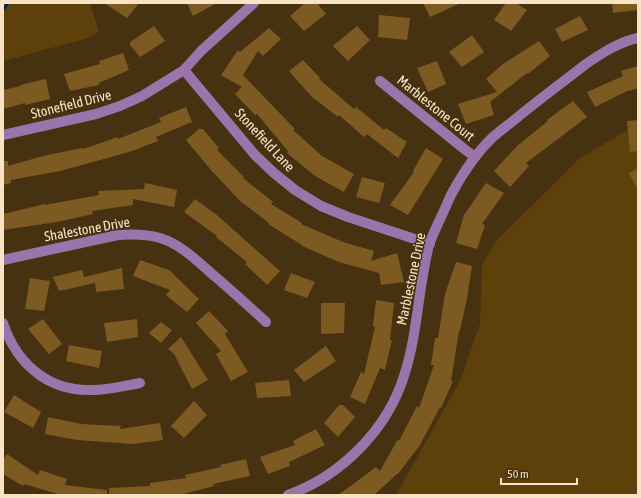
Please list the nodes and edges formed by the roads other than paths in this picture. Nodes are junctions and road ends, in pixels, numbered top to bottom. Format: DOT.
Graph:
graph roads {
  1 [pos="254,3"];
  2 [pos="638,38"];
  3 [pos="184,70"];
  4 [pos="380,81"];
  5 [pos="3,135"];
  6 [pos="475,157"];
  7 [pos="430,244"];
  8 [pos="3,260"];
  9 [pos="266,322"];
  10 [pos="3,323"];
  11 [pos="140,383"];
  12 [pos="288,495"];
  1 -- 3 [label="street, Stonefield Drive"];
  2 -- 6 [label="street, Marblestone Drive"];
  3 -- 5 [label="street, Stonefield Drive"];
  3 -- 7 [label="street, Stonefield Lane"];
  4 -- 6 [label="street, Marblestone Court"];
  6 -- 7 [label="street, Marblestone Drive"];
  7 -- 12 [label="street, Marblestone Drive"];
  8 -- 9 [label="street, Shalestone Drive"];
  10 -- 11 [label="street"];
}
